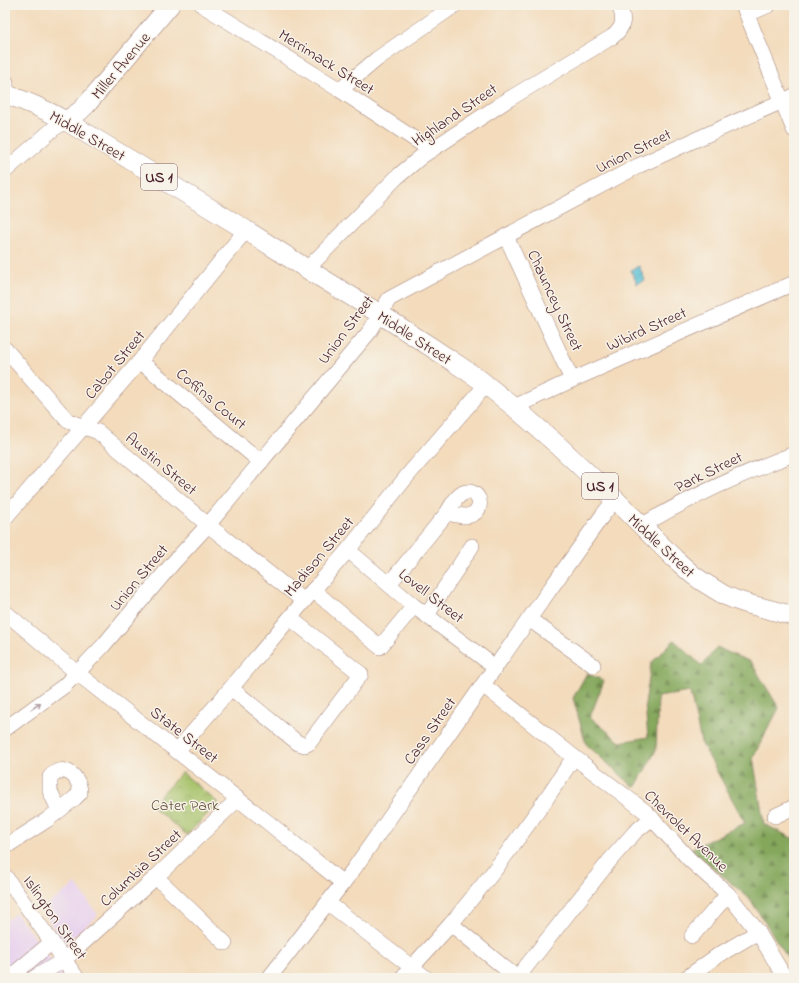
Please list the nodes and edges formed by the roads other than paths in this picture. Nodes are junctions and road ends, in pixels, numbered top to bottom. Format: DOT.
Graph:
graph roads {
  1 [pos="170,5"];
  2 [pos="202,5"];
  3 [pos="455,5"];
  4 [pos="619,5"];
  5 [pos="769,5"];
  6 [pos="746,10"];
  7 [pos="5,90"];
  8 [pos="340,90"];
  9 [pos="788,98"];
  10 [pos="66,121"];
  11 [pos="794,130"];
  12 [pos="431,150"];
  13 [pos="5,171"];
  14 [pos="246,230"];
  15 [pos="506,236"];
  16 [pos="307,269"];
  17 [pos="794,283"];
  18 [pos="380,314"];
  19 [pos="7,355"];
  20 [pos="140,361"];
  21 [pos="572,380"];
  22 [pos="486,385"];
  23 [pos="514,407"];
  24 [pos="84,427"];
  25 [pos="794,454"];
  26 [pos="260,462"];
  27 [pos="614,499"];
  28 [pos="447,513"];
  29 [pos="5,518"];
  30 [pos="208,525"];
  31 [pos="641,526"];
  32 [pos="472,546"];
  33 [pos="348,550"];
  34 [pos="389,584"];
  35 [pos="308,595"];
  36 [pos="414,606"];
  37 [pos="5,612"];
  38 [pos="427,615"];
  39 [pos="794,616"];
  40 [pos="290,618"];
  41 [pos="529,619"];
  42 [pos="593,665"];
  43 [pos="495,667"];
  44 [pos="78,673"];
  45 [pos="483,685"];
  46 [pos="231,688"];
  47 [pos="5,729"];
  48 [pos="176,751"];
  49 [pos="574,757"];
  50 [pos="238,799"];
  51 [pos="794,807"];
  52 [pos="59,810"];
  53 [pos="775,816"];
  54 [pos="652,818"];
  55 [pos="5,848"];
  56 [pos="5,876"];
  57 [pos="156,877"];
  58 [pos="343,883"];
  59 [pos="728,894"];
  60 [pos="328,903"];
  61 [pos="451,924"];
  62 [pos="758,932"];
  63 [pos="692,936"];
  64 [pos="52,942"];
  65 [pos="225,943"];
  66 [pos="64,960"];
  67 [pos="406,972"];
  68 [pos="14,976"];
  69 [pos="34,978"];
  70 [pos="77,978"];
  71 [pos="269,978"];
  72 [pos="426,978"];
  73 [pos="517,978"];
  74 [pos="686,978"];
  75 [pos="785,978"];
  1 -- 10 [label="main road, Miller Avenue"];
  2 -- 8 [label="street, Merrimack Street"];
  3 -- 8 [label="street"];
  4 -- 12 [label="street, Highland Street"];
  5 -- 6 [label="street"];
  6 -- 9 [label="street"];
  7 -- 10 [label="main road, Middle Street / US 1"];
  8 -- 12 [label="street, Merrimack Street"];
  9 -- 11 [label="street"];
  9 -- 15 [label="street, Union Street"];
  10 -- 13 [label="street"];
  10 -- 14 [label="main road, Middle Street / US 1"];
  12 -- 16 [label="street, Highland Street"];
  14 -- 16 [label="main road, Middle Street / US 1"];
  14 -- 20 [label="street, Cabot Street"];
  15 -- 18 [label="street, Union Street"];
  15 -- 21 [label="street, Chauncey Street"];
  16 -- 18 [label="main road, Middle Street / US 1"];
  17 -- 21 [label="street, Wibird Street"];
  18 -- 22 [label="main road, Middle Street / US 1"];
  18 -- 26 [label="street, Union Street"];
  19 -- 24 [label="street, Austin Street"];
  20 -- 24 [label="street, Cabot Street"];
  20 -- 26 [label="street, Coffins Court"];
  21 -- 23 [label="street, Wibird Street"];
  22 -- 23 [label="main road, Middle Street / US 1"];
  22 -- 33 [label="street, Madison Street"];
  23 -- 27 [label="main road, Middle Street / US 1"];
  24 -- 29 [label="street, Cabot Street"];
  24 -- 30 [label="street, Austin Street"];
  25 -- 31 [label="street, Park Street"];
  26 -- 30 [label="street, Union Street"];
  27 -- 31 [label="main road, Middle Street / US 1"];
  27 -- 41 [label="street, Cass Street"];
  28 -- 34 [label="street"];
  30 -- 35 [label="street, Austin Street"];
  30 -- 44 [label="street, Union Street"];
  31 -- 39 [label="main road, Middle Street / US 1"];
  32 -- 38 [label="street"];
  33 -- 34 [label="street, Lovell Street"];
  33 -- 35 [label="street, Madison Street"];
  34 -- 36 [label="street, Lovell Street"];
  35 -- 36 [label="street, Austin Street"];
  35 -- 40 [label="street, Madison Street"];
  36 -- 38 [label="street, Lovell Street"];
  37 -- 44 [label="street, State Street"];
  38 -- 43 [label="street, Lovell Street"];
  40 -- 46 [label="street, Madison Street"];
  40 -- 46 [label="street"];
  41 -- 42 [label="street"];
  41 -- 43 [label="street, Cass Street"];
  43 -- 45 [label="street, Cass Street"];
  47 -- 44 [label="street, Union Street, one-way"];
  44 -- 48 [label="street, State Street"];
  45 -- 49 [label="street, Chevrolet Avenue"];
  45 -- 58 [label="street, Cass Street"];
  46 -- 48 [label="street, Madison Street"];
  48 -- 50 [label="street, State Street"];
  49 -- 54 [label="street, Chevrolet Avenue"];
  49 -- 61 [label="street"];
  50 -- 57 [label="street, Columbia Street"];
  50 -- 58 [label="street, State Street"];
  51 -- 53 [label="street"];
  52 -- 55 [label="street"];
  54 -- 59 [label="street, Chevrolet Avenue"];
  54 -- 73 [label="street"];
  56 -- 64 [label="street, Islington Street"];
  57 -- 65 [label="street"];
  57 -- 66 [label="street, Columbia Street"];
  58 -- 60 [label="street, Cass Street"];
  59 -- 62 [label="street, Chevrolet Avenue"];
  59 -- 63 [label="street"];
  60 -- 67 [label="street"];
  60 -- 71 [label="street, Cass Street"];
  61 -- 67 [label="street"];
  61 -- 73 [label="street"];
  62 -- 74 [label="street"];
  62 -- 75 [label="street, Chevrolet Avenue"];
  64 -- 66 [label="street, Islington Street"];
  64 -- 68 [label="street"];
  66 -- 69 [label="street, Columbia Street"];
  66 -- 70 [label="street, Islington Street"];
  67 -- 72 [label="street"];
}
